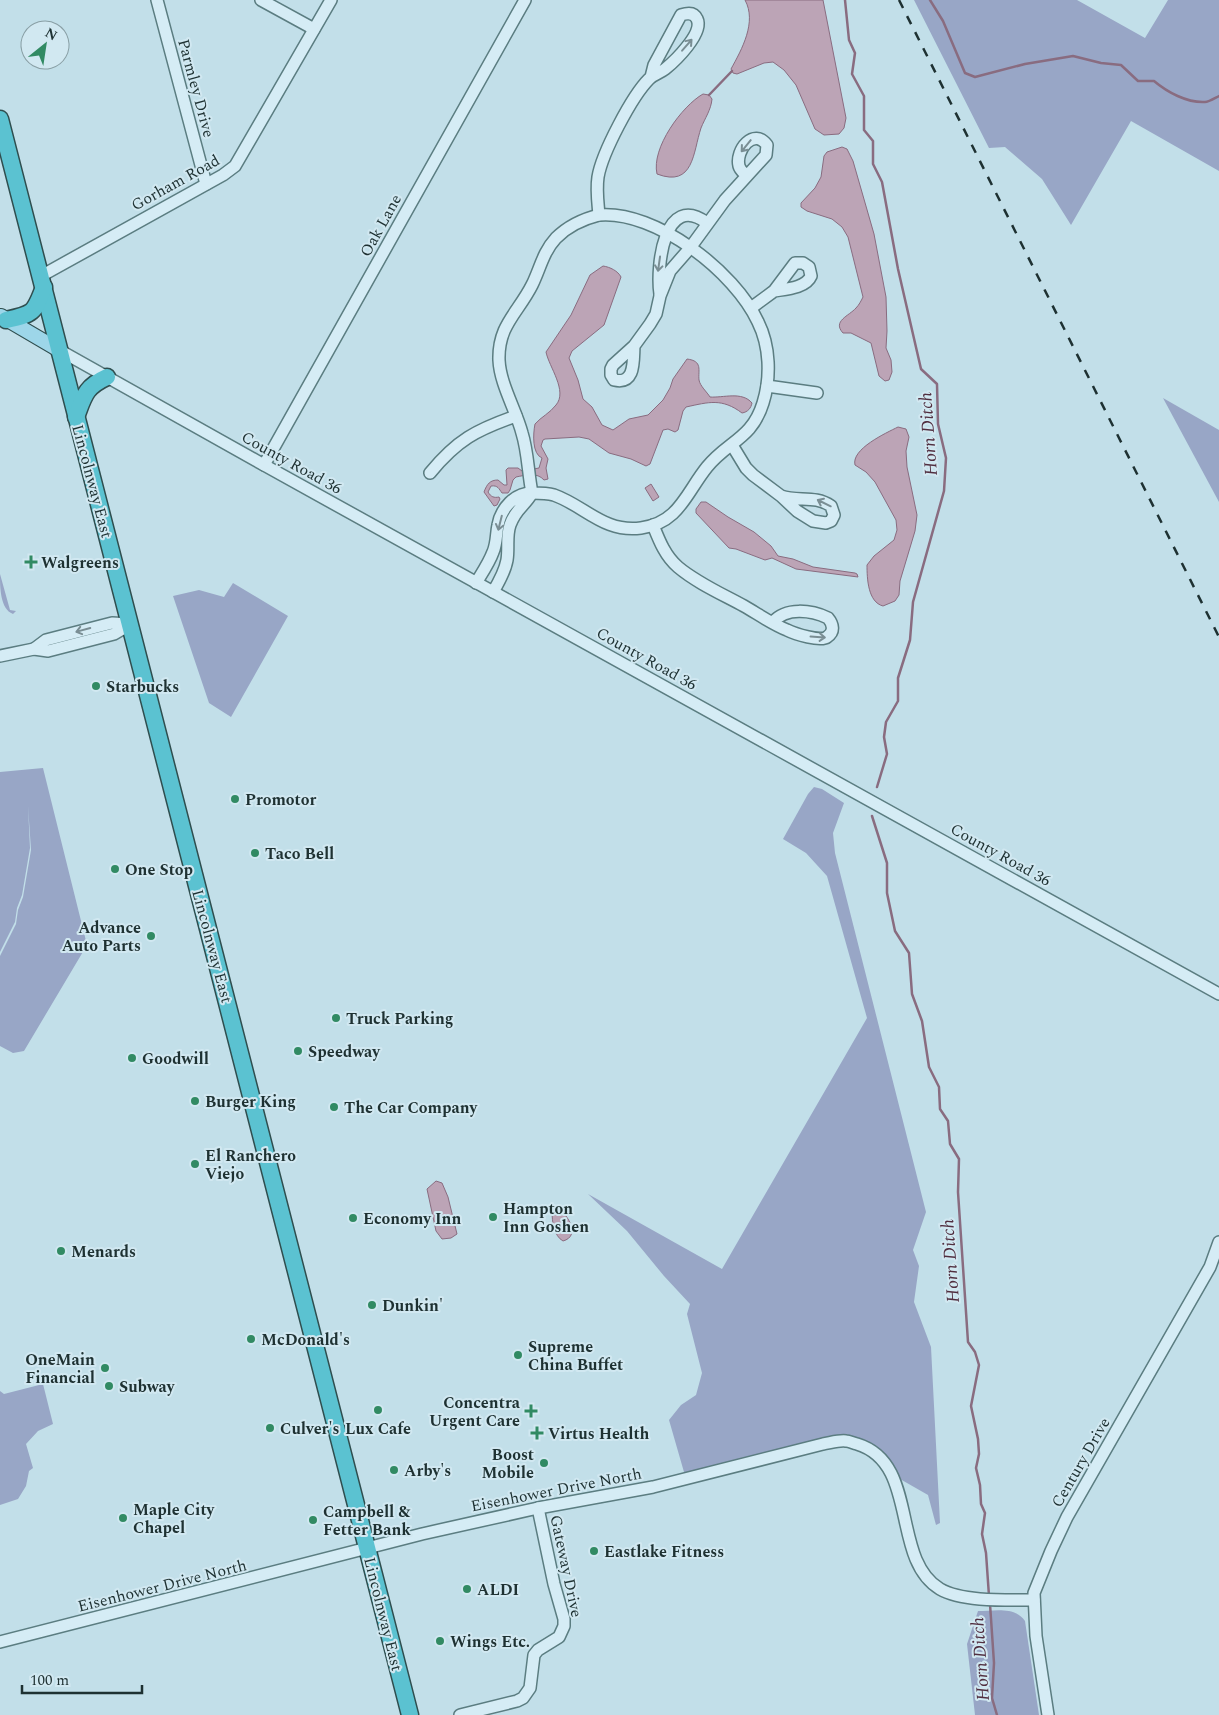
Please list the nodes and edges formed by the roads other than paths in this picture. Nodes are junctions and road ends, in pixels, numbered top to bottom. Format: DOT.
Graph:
graph roads {
  1 [pos="158,0"];
  2 [pos="261,0"];
  3 [pos="331,0"];
  4 [pos="525,0"];
  5 [pos="314,29"];
  6 [pos="651,77"];
  7 [pos="1,125"];
  8 [pos="746,175"];
  9 [pos="206,184"];
  10 [pos="599,216"];
  11 [pos="707,223"];
  12 [pos="666,233"];
  13 [pos="690,248"];
  14 [pos="42,282"];
  15 [pos="774,291"];
  16 [pos="660,296"];
  17 [pos="751,308"];
  18 [pos="3,318"];
  19 [pos="634,346"];
  20 [pos="59,350"];
  21 [pos="107,377"];
  22 [pos="767,386"];
  23 [pos="817,393"];
  24 [pos="516,416"];
  25 [pos="76,417"];
  26 [pos="732,445"];
  27 [pos="264,465"];
  28 [pos="430,473"];
  29 [pos="532,493"];
  30 [pos="781,496"];
  31 [pos="653,525"];
  32 [pos="476,582"];
  33 [pos="493,592"];
  34 [pos="773,622"];
  35 [pos="130,624"];
  36 [pos="0,656"];
  37 [pos="1219,994"];
  38 [pos="1219,1242"];
  39 [pos="538,1508"];
  40 [pos="368,1548"];
  41 [pos="1034,1600"];
  42 [pos="0,1642"];
  43 [pos="410,1715"];
  44 [pos="460,1715"];
  45 [pos="1048,1715"];
  1 -- 9 [label="street, Parmley Drive"];
  2 -- 5 [label="street"];
  3 -- 5 [label="street, Gorham Road"];
  4 -- 27 [label="street, Oak Lane"];
  5 -- 9 [label="street, Gorham Road"];
  6 -- 6 [label="street, one-way"];
  6 -- 10 [label="street"];
  7 -- 14 [label="highway, Lincolnway East"];
  8 -- 11 [label="street"];
  9 -- 14 [label="street, Gorham Road"];
  10 -- 12 [label="street"];
  10 -- 24 [label="street"];
  11 -- 12 [label="street"];
  11 -- 13 [label="street"];
  12 -- 13 [label="street"];
  12 -- 16 [label="street, one-way"];
  13 -- 16 [label="street"];
  13 -- 17 [label="street"];
  14 -- 18 [label="highway"];
  14 -- 20 [label="highway, Lincolnway East"];
  15 -- 17 [label="street"];
  16 -- 19 [label="street"];
  17 -- 22 [label="street"];
  18 -- 20 [label="main road"];
  20 -- 21 [label="street, County Road 36"];
  20 -- 25 [label="highway, Lincolnway East"];
  21 -- 25 [label="highway"];
  21 -- 27 [label="street, County Road 36"];
  22 -- 23 [label="street"];
  22 -- 26 [label="street"];
  24 -- 28 [label="street"];
  24 -- 29 [label="street"];
  25 -- 35 [label="highway, Lincolnway East"];
  26 -- 30 [label="street"];
  26 -- 31 [label="street"];
  27 -- 32 [label="street, County Road 36"];
  29 -- 31 [label="street"];
  29 -- 32 [label="street, one-way"];
  29 -- 33 [label="street"];
  31 -- 34 [label="street"];
  32 -- 33 [label="street, County Road 36"];
  33 -- 37 [label="street, County Road 36"];
  35 -- 36 [label="street"];
  35 -- 40 [label="highway, Lincolnway East"];
  38 -- 41 [label="street, Century Drive"];
  39 -- 40 [label="street, Eisenhower Drive North"];
  39 -- 41 [label="street, Eisenhower Drive North"];
  39 -- 44 [label="street, Gateway Drive"];
  40 -- 42 [label="street, Eisenhower Drive North"];
  40 -- 43 [label="highway, Lincolnway East"];
  41 -- 45 [label="street, Century Drive"];
}
